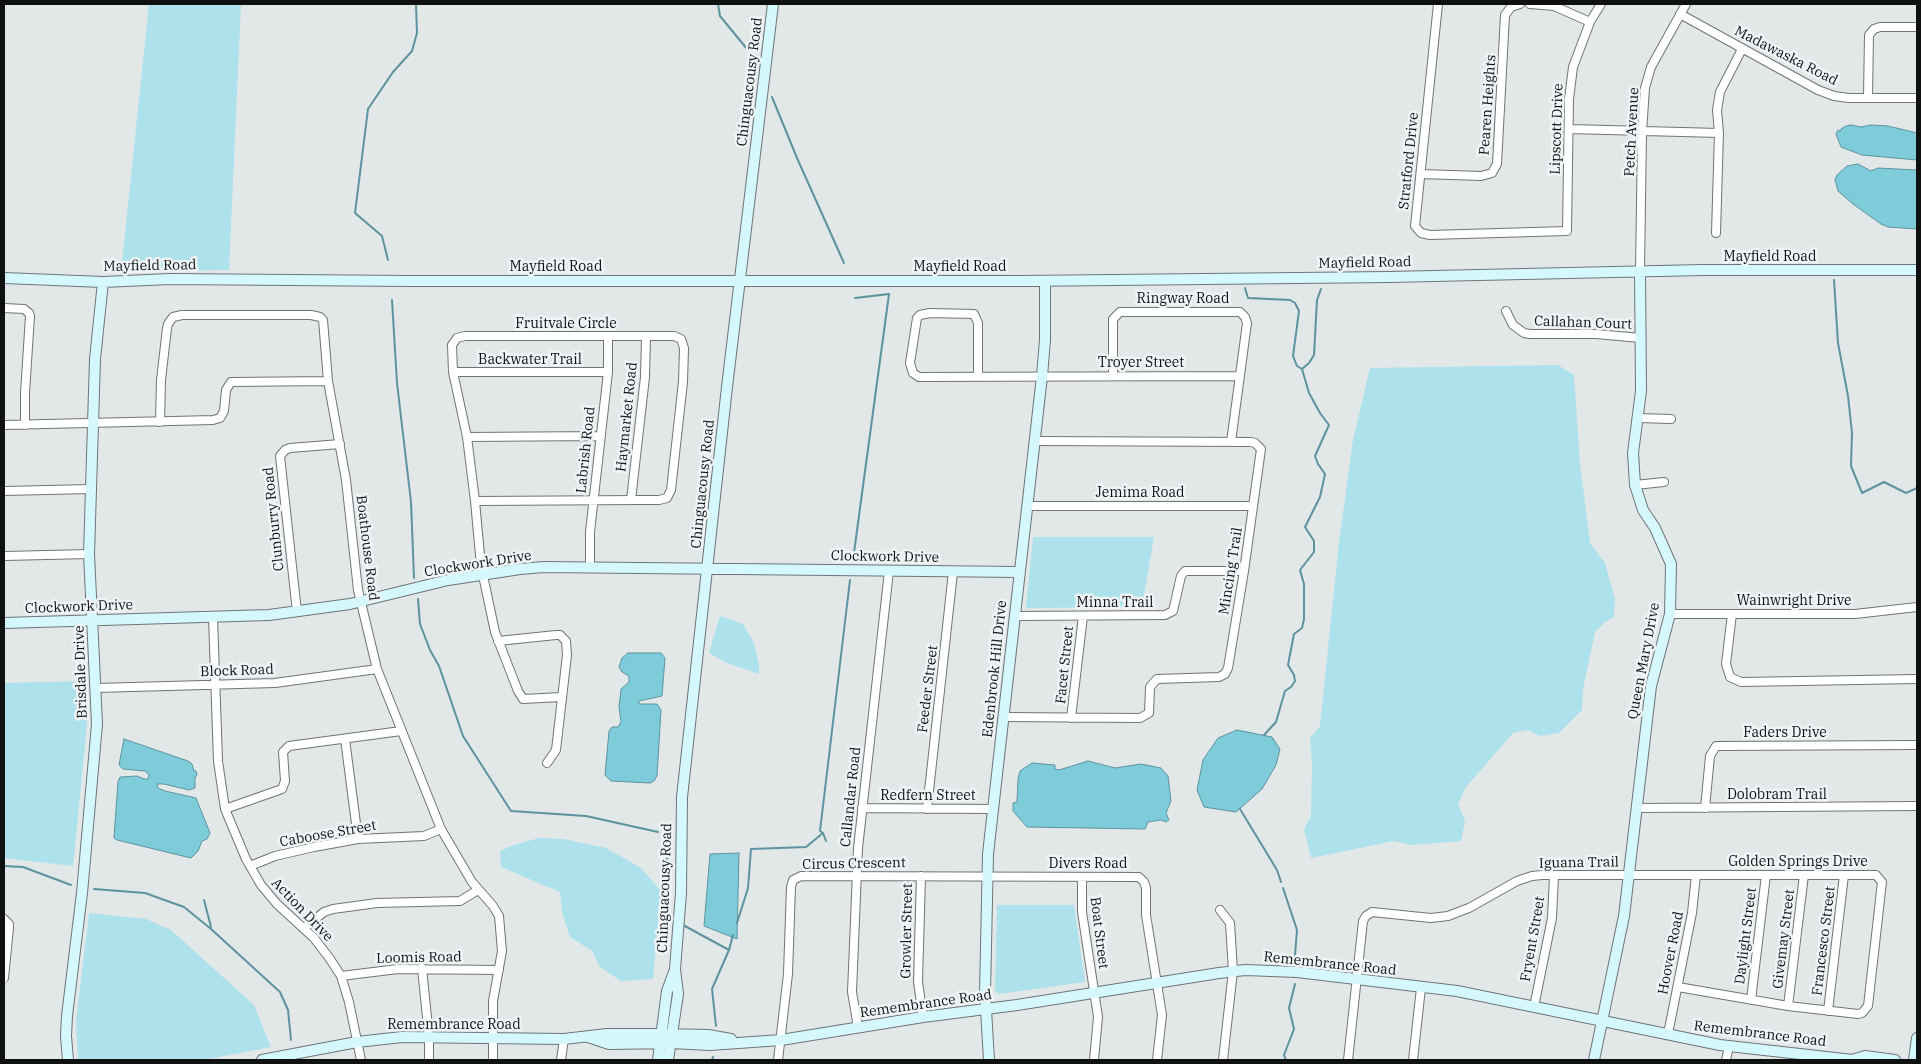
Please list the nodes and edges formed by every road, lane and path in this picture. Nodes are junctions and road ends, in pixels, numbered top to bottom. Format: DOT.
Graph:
graph roads {
  1 [pos="774,4"];
  2 [pos="1438,4"];
  3 [pos="1520,4"];
  4 [pos="1530,4"];
  5 [pos="1601,4"];
  6 [pos="1686,4"];
  7 [pos="1680,14"];
  8 [pos="1590,22"];
  9 [pos="1917,27"];
  10 [pos="1742,49"];
  11 [pos="1868,98"];
  12 [pos="1917,98"];
  13 [pos="1570,129"];
  14 [pos="1642,132"];
  15 [pos="1718,133"];
  16 [pos="1421,174"];
  17 [pos="1567,231"];
  18 [pos="1716,233"];
  19 [pos="1917,270"];
  20 [pos="1640,272"];
  21 [pos="4,278"];
  22 [pos="739,281"];
  23 [pos="1045,281"];
  24 [pos="103,282"];
  25 [pos="4,308"];
  26 [pos="1506,311"];
  27 [pos="608,336"];
  28 [pos="646,336"];
  29 [pos="1641,338"];
  30 [pos="453,372"];
  31 [pos="608,372"];
  32 [pos="1042,376"];
  33 [pos="1113,376"];
  34 [pos="1240,376"];
  35 [pos="978,377"];
  36 [pos="328,381"];
  37 [pos="1638,418"];
  38 [pos="1671,418"];
  39 [pos="160,422"];
  40 [pos="93,423"];
  41 [pos="25,424"];
  42 [pos="4,425"];
  43 [pos="601,436"];
  44 [pos="467,437"];
  45 [pos="1035,442"];
  46 [pos="1232,442"];
  47 [pos="340,444"];
  48 [pos="1664,482"];
  49 [pos="1635,485"];
  50 [pos="91,489"];
  51 [pos="4,491"];
  52 [pos="593,500"];
  53 [pos="632,500"];
  54 [pos="475,501"];
  55 [pos="1027,506"];
  56 [pos="1253,506"];
  57 [pos="89,554"];
  58 [pos="4,556"];
  59 [pos="590,568"];
  60 [pos="707,569"];
  61 [pos="889,571"];
  62 [pos="1244,571"];
  63 [pos="954,572"];
  64 [pos="1020,572"];
  65 [pos="482,575"];
  66 [pos="360,602"];
  67 [pos="1917,607"];
  68 [pos="297,612"];
  69 [pos="1670,614"];
  70 [pos="1732,614"];
  71 [pos="1015,616"];
  72 [pos="1083,616"];
  73 [pos="213,617"];
  74 [pos="93,620"];
  75 [pos="4,623"];
  76 [pos="498,641"];
  77 [pos="378,669"];
  78 [pos="1917,679"];
  79 [pos="216,684"];
  80 [pos="96,688"];
  81 [pos="562,697"];
  82 [pos="1004,717"];
  83 [pos="1071,718"];
  84 [pos="401,731"];
  85 [pos="344,739"];
  86 [pos="1917,745"];
  87 [pos="548,763"];
  88 [pos="1917,806"];
  89 [pos="862,808"];
  90 [pos="1636,808"];
  91 [pos="1705,808"];
  92 [pos="226,809"];
  93 [pos="927,809"];
  94 [pos="993,809"];
  95 [pos="441,829"];
  96 [pos="358,839"];
  97 [pos="250,866"];
  98 [pos="1629,875"];
  99 [pos="1766,875"];
  100 [pos="1804,875"];
  101 [pos="1844,875"];
  102 [pos="857,876"];
  103 [pos="921,876"];
  104 [pos="988,876"];
  105 [pos="1554,876"];
  106 [pos="1696,876"];
  107 [pos="1082,877"];
  108 [pos="478,890"];
  109 [pos="1220,910"];
  110 [pos="4,919"];
  111 [pos="304,928"];
  112 [pos="422,968"];
  113 [pos="499,970"];
  114 [pos="1233,971"];
  115 [pos="341,976"];
  116 [pos="4,978"];
  117 [pos="1357,980"];
  118 [pos="1157,983"];
  119 [pos="1678,987"];
  120 [pos="1421,988"];
  121 [pos="1094,992"];
  122 [pos="1751,1000"];
  123 [pos="1788,1006"];
  124 [pos="1534,1007"];
  125 [pos="986,1008"];
  126 [pos="1828,1011"];
  127 [pos="923,1017"];
  128 [pos="1602,1021"];
  129 [pos="858,1027"];
  130 [pos="1668,1034"];
  131 [pos="429,1037"];
  132 [pos="493,1037"];
  133 [pos="1917,1038"];
  134 [pos="564,1039"];
  135 [pos="666,1039"];
  136 [pos="781,1040"];
  137 [pos="357,1042"];
  138 [pos="1729,1046"];
  139 [pos="68,1060"];
  140 [pos="262,1060"];
  141 [pos="361,1060"];
  142 [pos="429,1060"];
  143 [pos="493,1060"];
  144 [pos="561,1060"];
  145 [pos="658,1060"];
  146 [pos="668,1060"];
  147 [pos="778,1060"];
  148 [pos="989,1060"];
  149 [pos="1094,1060"];
  150 [pos="1157,1060"];
  151 [pos="1223,1060"];
  152 [pos="1348,1060"];
  153 [pos="1413,1060"];
  154 [pos="1594,1060"];
  155 [pos="1726,1060"];
  156 [pos="1853,1060"];
  157 [pos="1895,1060"];
  158 [pos="1914,1060"];
  1 -- 22 [label="street, Chinguacousy Road"];
  2 -- 16 [label="street, Stratford Drive"];
  3 -- 16 [label="street, Pearen Heights"];
  4 -- 8 [label="street"];
  5 -- 8 [label="street, Lipscott Drive"];
  6 -- 7 [label="street, Petch Avenue"];
  7 -- 10 [label="street, Madawaska Road"];
  7 -- 14 [label="street, Petch Avenue"];
  8 -- 13 [label="street, Lipscott Drive"];
  9 -- 11 [label="street"];
  10 -- 11 [label="street, Madawaska Road"];
  10 -- 15 [label="street"];
  11 -- 12 [label="street, Madawaska Road"];
  13 -- 14 [label="street"];
  13 -- 17 [label="street, Lipscott Drive"];
  14 -- 15 [label="street"];
  14 -- 20 [label="street, Petch Avenue"];
  15 -- 18 [label="street"];
  16 -- 17 [label="street, Stratford Drive"];
  19 -- 20 [label="street, Mayfield Road"];
  20 -- 23 [label="street, Mayfield Road"];
  20 -- 29 [label="street, Queen Mary Drive"];
  21 -- 24 [label="street, Mayfield Road"];
  22 -- 23 [label="street, Mayfield Road"];
  22 -- 24 [label="street, Mayfield Road"];
  22 -- 60 [label="street, Chinguacousy Road"];
  23 -- 32 [label="street, Edenbrook Hill Drive"];
  24 -- 40 [label="street, Brisdale Drive"];
  25 -- 41 [label="street"];
  26 -- 29 [label="street, Callahan Court"];
  27 -- 28 [label="street, Fruitvale Circle"];
  27 -- 30 [label="street, Fruitvale Circle"];
  27 -- 31 [label="street, Labrish Road"];
  28 -- 53 [label="street, Haymarket Road"];
  28 -- 53 [label="street, Fruitvale Circle"];
  29 -- 37 [label="street, Queen Mary Drive"];
  30 -- 31 [label="street, Backwater Trail"];
  30 -- 44 [label="street, Fruitvale Circle"];
  31 -- 43 [label="street, Labrish Road"];
  32 -- 33 [label="street, Troyer Street"];
  32 -- 35 [label="street, Troyer Street"];
  32 -- 45 [label="street, Edenbrook Hill Drive"];
  33 -- 34 [label="street, Troyer Street"];
  33 -- 34 [label="street, Ringway Road"];
  34 -- 46 [label="street, Ringway Road"];
  35 -- 35 [label="street, Troyer Street"];
  36 -- 39 [label="street"];
  36 -- 39 [label="street, Boathouse Road"];
  36 -- 47 [label="street, Boathouse Road"];
  37 -- 38 [label="street"];
  37 -- 49 [label="street, Queen Mary Drive"];
  39 -- 40 [label="street"];
  40 -- 41 [label="street"];
  40 -- 50 [label="street, Brisdale Drive"];
  41 -- 42 [label="street"];
  43 -- 44 [label="street"];
  43 -- 52 [label="street, Labrish Road"];
  44 -- 54 [label="street, Fruitvale Circle"];
  45 -- 46 [label="street, Mincing Trail"];
  45 -- 55 [label="street, Edenbrook Hill Drive"];
  46 -- 56 [label="street, Mincing Trail"];
  47 -- 66 [label="street, Boathouse Road"];
  47 -- 68 [label="street, Clunburry Road"];
  48 -- 49 [label="street"];
  49 -- 69 [label="street, Queen Mary Drive"];
  50 -- 51 [label="street"];
  50 -- 57 [label="street, Brisdale Drive"];
  52 -- 53 [label="street, Fruitvale Circle"];
  52 -- 54 [label="street, Fruitvale Circle"];
  52 -- 59 [label="street, Labrish Road"];
  54 -- 65 [label="street, Fruitvale Circle"];
  55 -- 56 [label="street, Jemima Road"];
  55 -- 64 [label="street, Edenbrook Hill Drive"];
  56 -- 62 [label="street, Mincing Trail"];
  57 -- 58 [label="street"];
  57 -- 74 [label="street, Brisdale Drive"];
  59 -- 60 [label="street, Clockwork Drive"];
  59 -- 65 [label="street, Clockwork Drive"];
  60 -- 61 [label="street, Clockwork Drive"];
  60 -- 135 [label="street, Chinguacousy Road"];
  61 -- 63 [label="street, Clockwork Drive"];
  61 -- 89 [label="street, Callandar Road"];
  62 -- 72 [label="street, Minna Trail"];
  62 -- 83 [label="street, Mincing Trail"];
  63 -- 64 [label="street, Clockwork Drive"];
  63 -- 93 [label="street, Feeder Street"];
  64 -- 71 [label="street, Edenbrook Hill Drive"];
  65 -- 66 [label="street, Clockwork Drive"];
  65 -- 76 [label="street, Fruitvale Circle"];
  66 -- 68 [label="street, Clockwork Drive"];
  66 -- 77 [label="street, Boathouse Road"];
  67 -- 70 [label="street, Wainwright Drive"];
  68 -- 73 [label="street, Clockwork Drive"];
  69 -- 70 [label="street, Wainwright Drive"];
  69 -- 90 [label="street, Queen Mary Drive"];
  70 -- 78 [label="street"];
  71 -- 72 [label="street, Minna Trail"];
  71 -- 82 [label="street, Edenbrook Hill Drive"];
  72 -- 83 [label="street, Facet Street"];
  73 -- 74 [label="street, Clockwork Drive"];
  73 -- 79 [label="street, Action Drive"];
  74 -- 75 [label="street, Clockwork Drive"];
  74 -- 80 [label="street, Brisdale Drive"];
  76 -- 81 [label="street, Fruitvale Circle"];
  76 -- 81 [label="street"];
  77 -- 79 [label="street, Block Road"];
  77 -- 84 [label="street, Boathouse Road"];
  79 -- 80 [label="street, Block Road"];
  79 -- 92 [label="street, Action Drive"];
  80 -- 139 [label="street, Brisdale Drive"];
  81 -- 87 [label="street"];
  82 -- 83 [label="street, Mincing Trail"];
  82 -- 94 [label="street, Edenbrook Hill Drive"];
  84 -- 85 [label="street"];
  84 -- 95 [label="street, Boathouse Road"];
  85 -- 92 [label="street"];
  85 -- 96 [label="street"];
  86 -- 91 [label="street, Faders Drive"];
  88 -- 91 [label="street, Dolobram Trail"];
  89 -- 93 [label="street, Redfern Street"];
  89 -- 102 [label="street, Callandar Road"];
  90 -- 91 [label="street, Dolobram Trail"];
  90 -- 98 [label="street, Queen Mary Drive"];
  92 -- 97 [label="street, Action Drive"];
  93 -- 94 [label="street, Redfern Street"];
  94 -- 104 [label="street, Edenbrook Hill Drive"];
  95 -- 96 [label="street, Caboose Street"];
  95 -- 108 [label="street, Boathouse Road"];
  96 -- 97 [label="street, Caboose Street"];
  97 -- 111 [label="street, Action Drive"];
  98 -- 105 [label="street, Iguana Trail"];
  98 -- 106 [label="street, Golden Springs Drive"];
  98 -- 128 [label="street, Queen Mary Drive"];
  99 -- 100 [label="street, Golden Springs Drive"];
  99 -- 106 [label="street, Golden Springs Drive"];
  99 -- 122 [label="street, Daylight Street"];
  100 -- 101 [label="street, Golden Springs Drive"];
  100 -- 123 [label="street, Givemay Street"];
  101 -- 126 [label="street, Francesco Street"];
  101 -- 126 [label="street, Golden Springs Drive"];
  102 -- 103 [label="street, Circus Crescent"];
  102 -- 129 [label="street, Callandar Road"];
  102 -- 136 [label="street, Circus Crescent"];
  103 -- 104 [label="street, Circus Crescent"];
  103 -- 127 [label="street, Growler Street"];
  104 -- 107 [label="street, Divers Road"];
  104 -- 125 [label="street, Edenbrook Hill Drive"];
  105 -- 117 [label="street, Iguana Trail"];
  105 -- 124 [label="street, Fryent Street"];
  106 -- 119 [label="street, Hoover Road"];
  107 -- 118 [label="street, Divers Road"];
  107 -- 121 [label="street, Boat Street"];
  108 -- 111 [label="street"];
  108 -- 113 [label="street, Boathouse Road"];
  109 -- 114 [label="street"];
  110 -- 116 [label="street"];
  111 -- 115 [label="street, Action Drive"];
  112 -- 113 [label="street, Loomis Road"];
  112 -- 115 [label="street, Loomis Road"];
  112 -- 131 [label="street"];
  113 -- 132 [label="street, Boathouse Road"];
  114 -- 117 [label="street, Remembrance Road"];
  114 -- 118 [label="street, Remembrance Road"];
  114 -- 151 [label="street"];
  115 -- 137 [label="street, Action Drive"];
  117 -- 120 [label="street, Remembrance Road"];
  117 -- 152 [label="street"];
  118 -- 121 [label="street, Remembrance Road"];
  118 -- 150 [label="street, Divers Road"];
  119 -- 122 [label="street, Golden Springs Drive"];
  119 -- 130 [label="street, Hoover Road"];
  120 -- 124 [label="street, Remembrance Road"];
  120 -- 153 [label="street"];
  121 -- 125 [label="street, Remembrance Road"];
  121 -- 149 [label="street, Boat Street"];
  122 -- 123 [label="street, Golden Springs Drive"];
  123 -- 126 [label="street, Golden Springs Drive"];
  124 -- 128 [label="street, Remembrance Road"];
  125 -- 127 [label="street, Remembrance Road"];
  125 -- 148 [label="street, Edenbrook Hill Drive"];
  127 -- 129 [label="street, Remembrance Road"];
  128 -- 130 [label="street, Remembrance Road"];
  128 -- 154 [label="street, Queen Mary Drive"];
  129 -- 136 [label="street, Remembrance Road"];
  130 -- 138 [label="street, Remembrance Road"];
  131 -- 132 [label="street, Remembrance Road"];
  131 -- 137 [label="street, Remembrance Road"];
  131 -- 142 [label="street"];
  132 -- 134 [label="street, Remembrance Road"];
  132 -- 143 [label="street, Boathouse Road"];
  133 -- 158 [label="street"];
  134 -- 135 [label="street, Remembrance Road"];
  134 -- 144 [label="street"];
  135 -- 136 [label="street, Remembrance Road"];
  135 -- 145 [label="street, Chinguacousy Road"];
  135 -- 146 [label="street, Chinguacousy Road"];
  136 -- 147 [label="street"];
  137 -- 140 [label="street, Remembrance Road"];
  137 -- 141 [label="street, Action Drive"];
  138 -- 155 [label="street"];
  138 -- 156 [label="street, Remembrance Road"];
  156 -- 157 [label="street, Remembrance Road"];
}
